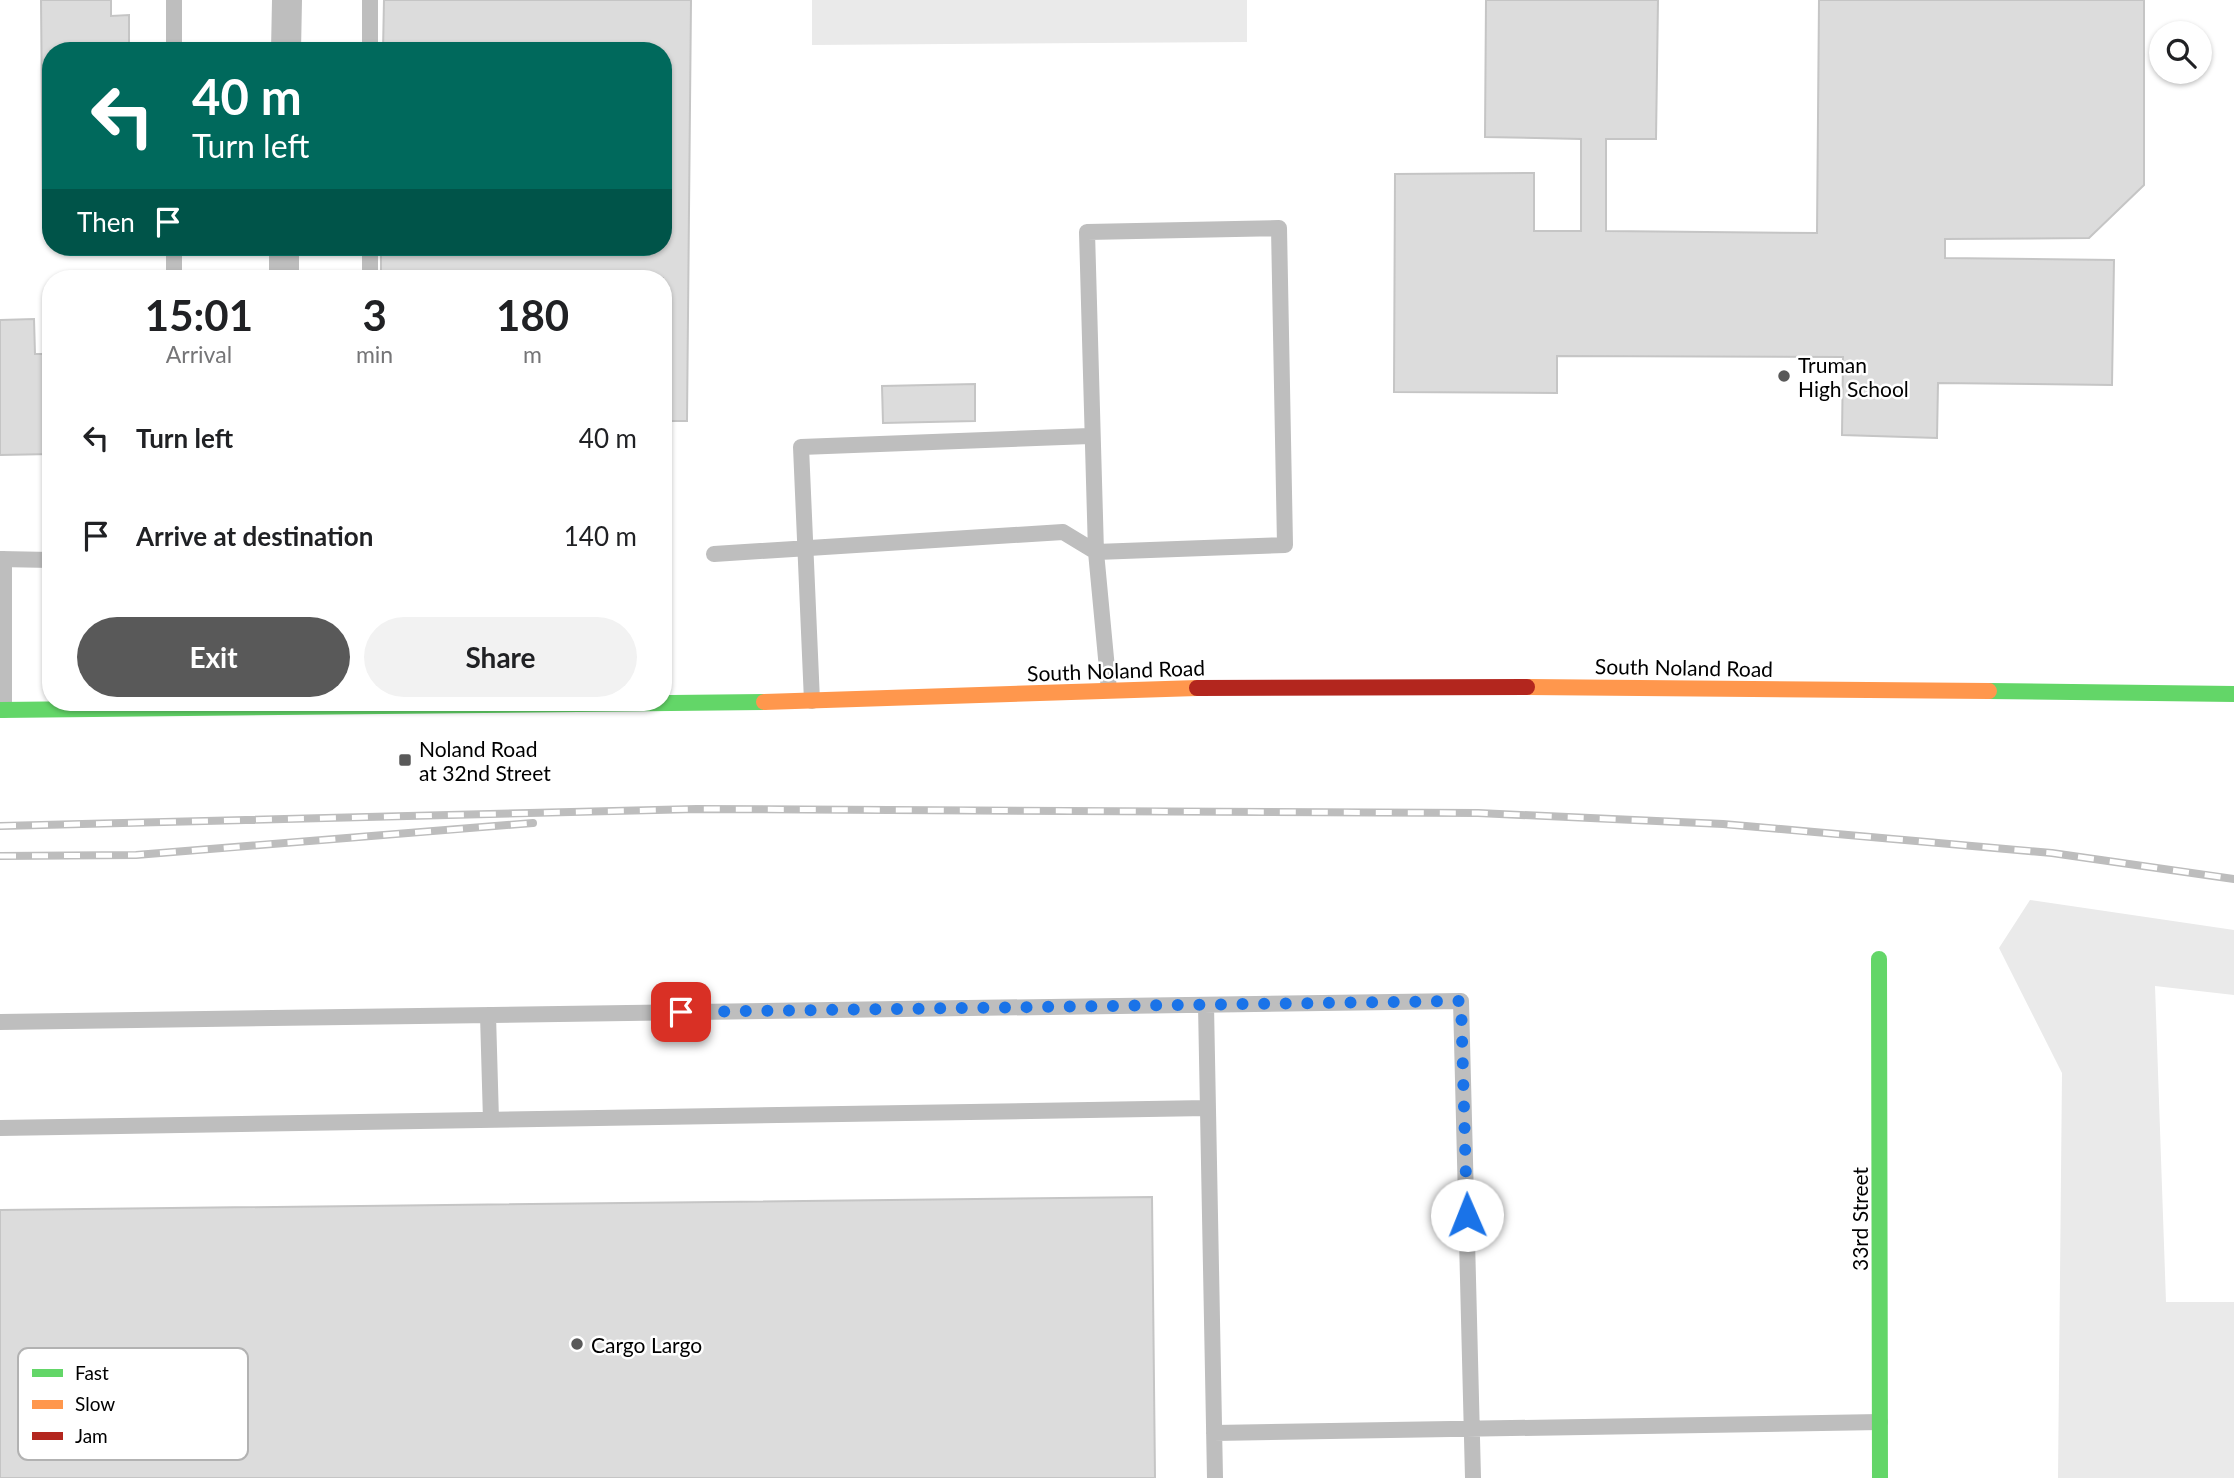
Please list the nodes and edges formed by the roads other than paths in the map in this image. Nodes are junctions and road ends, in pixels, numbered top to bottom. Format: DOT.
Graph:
graph roads {
  1 [pos="174,0"];
  2 [pos="287,0"];
  3 [pos="370,0"];
  4 [pos="174,42"];
  5 [pos="286,42"];
  6 [pos="370,42"];
  7 [pos="1090,436"];
  8 [pos="807,548"];
  9 [pos="1096,552"];
  10 [pos="714,554"];
  11 [pos="2,559"];
  12 [pos="42,560"];
  13 [pos="1109,690"];
  14 [pos="2234,694"];
  15 [pos="812,701"];
  16 [pos="672,702"];
  17 [pos="42,709"];
  18 [pos="2,710"];
  19 [pos="1879,959"];
  20 [pos="1206,1005"];
  21 [pos="488,1015"];
  22 [pos="0,1022"];
  23 [pos="1207,1108"];
  24 [pos="491,1120"];
  25 [pos="0,1128"];
  26 [pos="1880,1422"];
  27 [pos="1472,1430"];
  28 [pos="1214,1433"];
  29 [pos="1215,1478"];
  30 [pos="1473,1478"];
  31 [pos="1880,1478"];
  1 -- 4 [label="lane"];
  2 -- 5 [label="street"];
  3 -- 6 [label="lane"];
  7 -- 8 [label="lane"];
  7 -- 9 [label="lane"];
  7 -- 9 [label="lane"];
  8 -- 9 [label="lane"];
  8 -- 10 [label="lane"];
  8 -- 15 [label="lane"];
  9 -- 13 [label="lane"];
  11 -- 12 [label="lane"];
  11 -- 18 [label="lane"];
  13 -- 14 [label="main road, South Noland Road"];
  13 -- 15 [label="main road, South Noland Road"];
  15 -- 16 [label="main road, South Noland Road"];
  17 -- 18 [label="main road, South Noland Road"];
  19 -- 26 [label="main road, 33rd Street"];
  20 -- 21 [label="lane"];
  20 -- 23 [label="lane"];
  20 -- 27 [label="lane"];
  21 -- 22 [label="lane"];
  21 -- 24 [label="lane"];
  23 -- 24 [label="lane"];
  23 -- 28 [label="lane"];
  24 -- 25 [label="lane"];
  26 -- 27 [label="lane"];
  26 -- 31 [label="main road, 33rd Street"];
  27 -- 28 [label="lane"];
  27 -- 30 [label="lane"];
  28 -- 29 [label="lane"];
}
